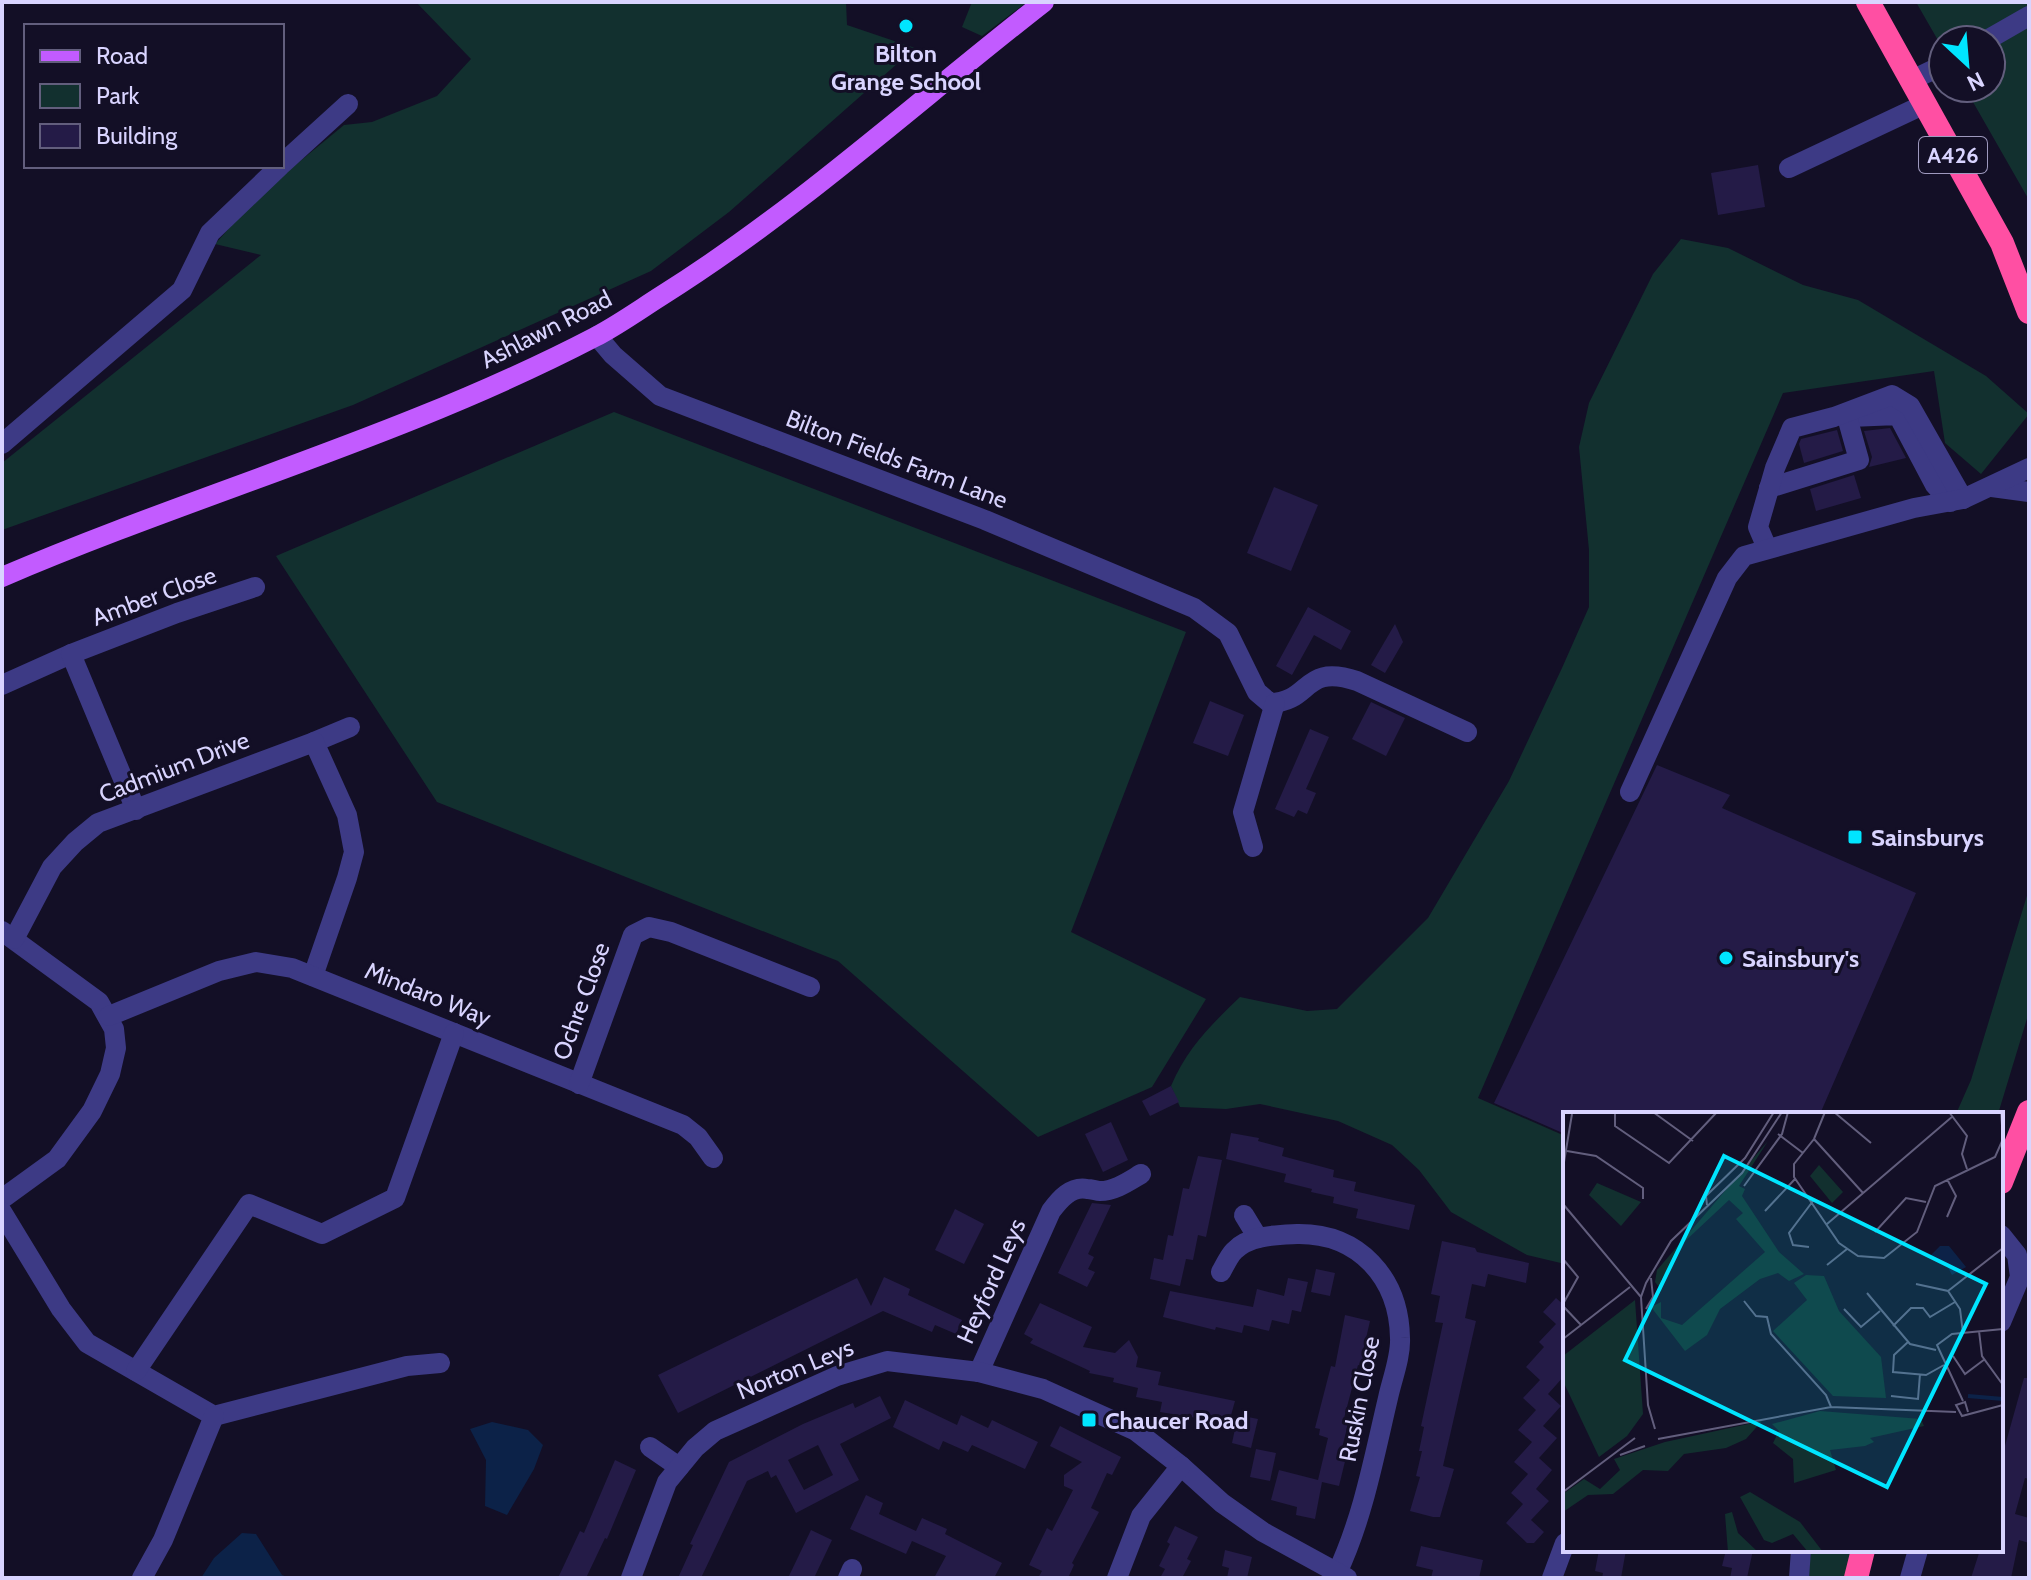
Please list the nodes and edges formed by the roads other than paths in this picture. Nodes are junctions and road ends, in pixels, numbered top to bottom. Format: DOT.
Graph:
graph roads {
  1 [pos="1044,2"];
  2 [pos="1868,2"];
  3 [pos="2029,16"];
  4 [pos="2007,29"];
  5 [pos="1927,73"];
  6 [pos="1912,80"];
  7 [pos="348,104"];
  8 [pos="1925,104"];
  9 [pos="284,162"];
  10 [pos="278,168"];
  11 [pos="1789,168"];
  12 [pos="2029,312"];
  13 [pos="597,336"];
  14 [pos="1840,417"];
  15 [pos="2,444"];
  16 [pos="2029,468"];
  17 [pos="1992,487"];
  18 [pos="1769,488"];
  19 [pos="2029,492"];
  20 [pos="1957,500"];
  21 [pos="1767,548"];
  22 [pos="2,577"];
  23 [pos="255,587"];
  24 [pos="71,654"];
  25 [pos="2,685"];
  26 [pos="1275,703"];
  27 [pos="350,727"];
  28 [pos="1467,732"];
  29 [pos="314,742"];
  30 [pos="1630,792"];
  31 [pos="136,810"];
  32 [pos="1253,847"];
  33 [pos="8,935"];
  34 [pos="313,976"];
  35 [pos="810,987"];
  36 [pos="109,1016"];
  37 [pos="454,1033"];
  38 [pos="579,1084"];
  39 [pos="2029,1112"];
  40 [pos="713,1158"];
  41 [pos="1141,1174"];
  42 [pos="2003,1177"];
  43 [pos="2,1199"];
  44 [pos="2,1212"];
  45 [pos="1244,1215"];
  46 [pos="1258,1238"];
  47 [pos="2003,1238"];
  48 [pos="1221,1272"];
  49 [pos="2003,1317"];
  50 [pos="440,1363"];
  51 [pos="136,1371"];
  52 [pos="979,1372"];
  53 [pos="214,1416"];
  54 [pos="650,1447"];
  55 [pos="1181,1466"];
  56 [pos="679,1467"];
  57 [pos="1563,1548"];
  58 [pos="1801,1552"];
  59 [pos="1862,1552"];
  60 [pos="1917,1552"];
  61 [pos="1342,1576"];
  62 [pos="142,1578"];
  63 [pos="631,1578"];
  64 [pos="1117,1578"];
  65 [pos="1552,1578"];
  66 [pos="1799,1578"];
  67 [pos="1856,1578"];
  68 [pos="1910,1578"];
  1 -- 13 [label="main road, Ashlawn Road"];
  2 -- 6 [label="highway, A426"];
  3 -- 4 [label="street"];
  5 -- 6 [label="street"];
  6 -- 8 [label="highway, A426"];
  7 -- 9 [label="street"];
  8 -- 11 [label="street"];
  8 -- 12 [label="highway, A426"];
  10 -- 15 [label="street"];
  13 -- 22 [label="main road, Ashlawn Road"];
  13 -- 26 [label="street, Bilton Fields Farm Lane"];
  14 -- 18 [label="street"];
  14 -- 18 [label="street"];
  14 -- 20 [label="street"];
  16 -- 17 [label="street"];
  17 -- 19 [label="street"];
  17 -- 20 [label="street"];
  18 -- 21 [label="street"];
  20 -- 21 [label="street"];
  21 -- 30 [label="street"];
  23 -- 24 [label="street, Amber Close"];
  24 -- 25 [label="street, Amber Close"];
  24 -- 31 [label="street, Amber Close"];
  26 -- 28 [label="street"];
  26 -- 32 [label="street"];
  27 -- 29 [label="street, Cadmium Drive"];
  29 -- 31 [label="street, Cadmium Drive"];
  29 -- 34 [label="street"];
  31 -- 33 [label="street, Cadmium Drive"];
  33 -- 36 [label="street"];
  34 -- 36 [label="street, Mindaro Way"];
  34 -- 37 [label="street, Mindaro Way"];
  35 -- 38 [label="street, Ochre Close"];
  36 -- 43 [label="street"];
  37 -- 38 [label="street, Mindaro Way"];
  37 -- 51 [label="street"];
  38 -- 40 [label="street, Mindaro Way"];
  39 -- 42 [label="highway"];
  41 -- 52 [label="street, Heyford Leys"];
  44 -- 51 [label="street"];
  45 -- 46 [label="street"];
  46 -- 48 [label="street"];
  46 -- 61 [label="street, Ruskin Close"];
  47 -- 49 [label="street"];
  50 -- 53 [label="street"];
  51 -- 53 [label="street"];
  52 -- 55 [label="street, Norton Leys"];
  52 -- 56 [label="street, Norton Leys"];
  53 -- 62 [label="street"];
  54 -- 56 [label="street"];
  55 -- 61 [label="street, Norton Leys"];
  55 -- 64 [label="street"];
  56 -- 63 [label="street, Norton Leys"];
  57 -- 65 [label="street"];
  58 -- 66 [label="street"];
  59 -- 67 [label="highway"];
  60 -- 68 [label="street"];
}
